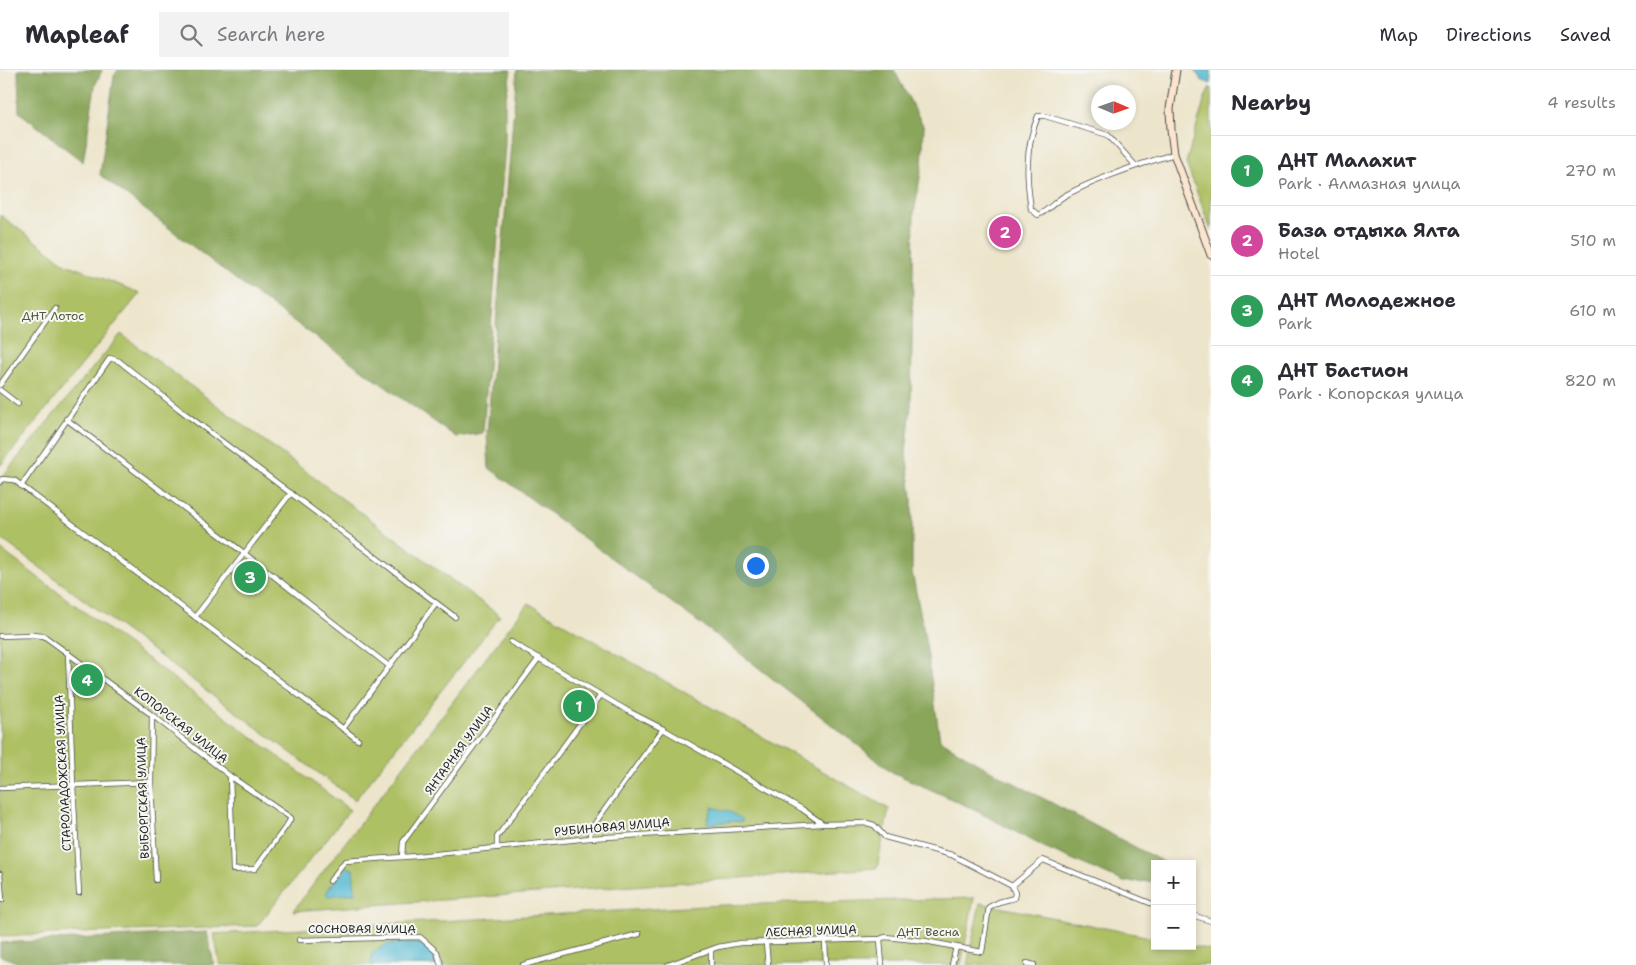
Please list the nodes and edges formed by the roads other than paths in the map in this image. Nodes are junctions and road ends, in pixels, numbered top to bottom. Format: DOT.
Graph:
graph roads {
  1 [pos="1176,70"];
  2 [pos="1174,154"];
  3 [pos="1135,165"];
  4 [pos="1211,255"];
  5 [pos="55,308"];
  6 [pos="0,385"];
  7 [pos="0,390"];
  8 [pos="18,404"];
  9 [pos="66,420"];
  10 [pos="0,482"];
  11 [pos="21,486"];
  12 [pos="292,493"];
  13 [pos="244,554"];
  14 [pos="436,603"];
  15 [pos="195,617"];
  16 [pos="455,617"];
  17 [pos="0,636"];
  18 [pos="511,642"];
  19 [pos="68,652"];
  20 [pos="539,658"];
  21 [pos="389,666"];
  22 [pos="601,695"];
  23 [pos="152,715"];
  24 [pos="663,728"];
  25 [pos="343,729"];
  26 [pos="358,740"];
  27 [pos="230,776"];
  28 [pos="151,782"];
  29 [pos="72,785"];
  30 [pos="0,788"];
  31 [pos="824,824"];
  32 [pos="590,838"];
  33 [pos="497,848"];
  34 [pos="402,857"];
  35 [pos="0,874"];
  36 [pos="156,880"];
  37 [pos="330,881"];
  38 [pos="1012,886"];
  39 [pos="79,893"];
  40 [pos="2,900"];
  41 [pos="1151,903"];
  42 [pos="1196,916"];
  43 [pos="1211,921"];
  44 [pos="639,934"];
  45 [pos="880,939"];
  46 [pos="299,940"];
  47 [pos="825,940"];
  48 [pos="766,942"];
  49 [pos="956,947"];
  50 [pos="711,951"];
  51 [pos="1027,964"];
  52 [pos="442,965"];
  53 [pos="523,965"];
  54 [pos="668,965"];
  55 [pos="711,965"];
  56 [pos="768,965"];
  57 [pos="826,965"];
  58 [pos="882,965"];
  59 [pos="952,965"];
  60 [pos="1034,965"];
  1 -- 2 [label="main road"];
  2 -- 3 [label="street"];
  2 -- 4 [label="main road"];
  3 -- 3 [label="street"];
  5 -- 6 [label="street"];
  7 -- 8 [label="street"];
  9 -- 11 [label="street"];
  9 -- 12 [label="street"];
  9 -- 13 [label="street"];
  10 -- 11 [label="street"];
  11 -- 15 [label="street"];
  12 -- 13 [label="street"];
  12 -- 14 [label="street"];
  13 -- 15 [label="street"];
  13 -- 21 [label="street"];
  14 -- 16 [label="street"];
  14 -- 21 [label="street"];
  15 -- 25 [label="street"];
  17 -- 19 [label="street, КОПОРСКАЯ УЛИЦА"];
  18 -- 20 [label="street"];
  19 -- 23 [label="street, КОПОРСКАЯ УЛИЦА"];
  19 -- 29 [label="street, СТАРОЛАДОЖСКАЯ УЛИЦА"];
  20 -- 22 [label="street"];
  20 -- 34 [label="street, ЯНТАРНАЯ УЛИЦА"];
  21 -- 25 [label="street"];
  22 -- 24 [label="street"];
  22 -- 33 [label="street"];
  23 -- 27 [label="street, КОПОРСКАЯ УЛИЦА"];
  23 -- 28 [label="street, ВЫБОРГСКАЯ УЛИЦА"];
  24 -- 31 [label="street"];
  24 -- 32 [label="street"];
  25 -- 26 [label="street"];
  27 -- 27 [label="street, КОПОРСКАЯ УЛИЦА"];
  28 -- 29 [label="street"];
  28 -- 36 [label="street, ВЫБОРГСКАЯ УЛИЦА"];
  29 -- 30 [label="street"];
  29 -- 39 [label="street, СТАРОЛАДОЖСКАЯ УЛИЦА"];
  31 -- 32 [label="street, РУБИНОВАЯ УЛИЦА"];
  31 -- 38 [label="street, РУБИНОВАЯ УЛИЦА"];
  32 -- 33 [label="street, РУБИНОВАЯ УЛИЦА"];
  33 -- 34 [label="street, РУБИНОВАЯ УЛИЦА"];
  34 -- 37 [label="street, РУБИНОВАЯ УЛИЦА"];
  35 -- 40 [label="street"];
  38 -- 41 [label="street"];
  38 -- 49 [label="street, ЛЕСНАЯ УЛИЦА"];
  42 -- 43 [label="street"];
  44 -- 53 [label="street"];
  45 -- 47 [label="street, ЛЕСНАЯ УЛИЦА"];
  45 -- 49 [label="street, ЛЕСНАЯ УЛИЦА"];
  45 -- 58 [label="street"];
  46 -- 52 [label="street, СОСНОВАЯ УЛИЦА"];
  47 -- 48 [label="street, ЛЕСНАЯ УЛИЦА"];
  47 -- 57 [label="street"];
  48 -- 50 [label="street, ЛЕСНАЯ УЛИЦА"];
  48 -- 56 [label="street"];
  49 -- 59 [label="street"];
  50 -- 54 [label="street, ЛЕСНАЯ УЛИЦА"];
  50 -- 55 [label="street"];
  51 -- 60 [label="street"];
}
